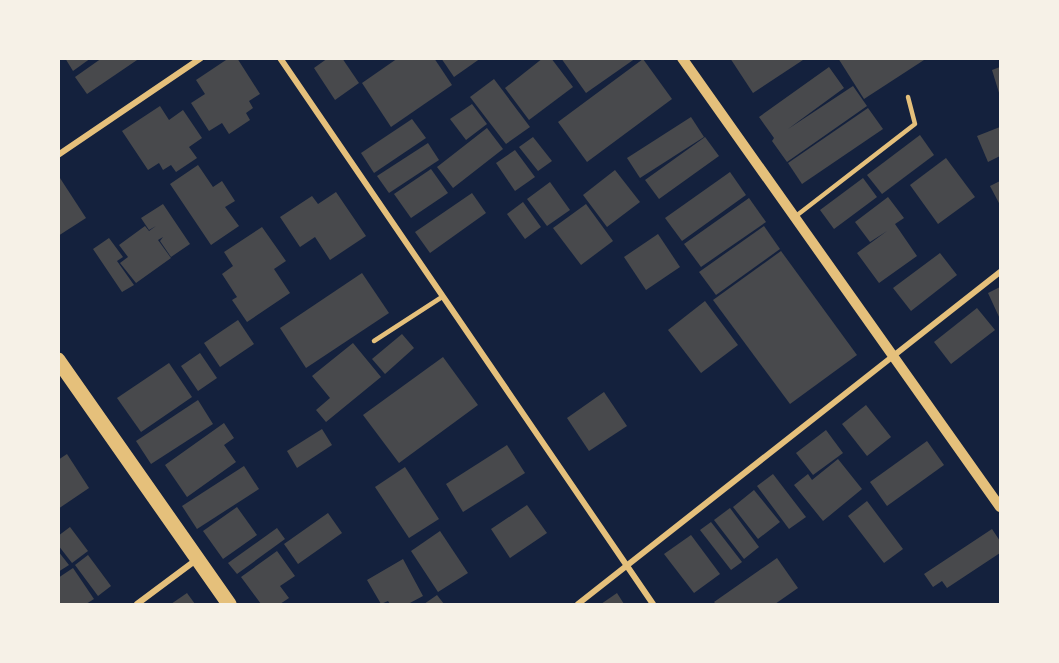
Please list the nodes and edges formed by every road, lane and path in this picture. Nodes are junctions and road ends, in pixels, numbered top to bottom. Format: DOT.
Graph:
graph roads {
  1 [pos="201,58"];
  2 [pos="280,58"];
  3 [pos="682,58"];
  4 [pos="908,97"];
  5 [pos="58,155"];
  6 [pos="794,218"];
  7 [pos="1000,272"];
  8 [pos="442,297"];
  9 [pos="374,341"];
  10 [pos="892,357"];
  11 [pos="58,360"];
  12 [pos="1000,507"];
  13 [pos="197,559"];
  14 [pos="626,568"];
  15 [pos="137,604"];
  16 [pos="229,604"];
  17 [pos="578,604"];
  18 [pos="653,604"];
  1 -- 5 [label="street"];
  2 -- 8 [label="street"];
  3 -- 6 [label="street"];
  4 -- 6 [label="lane"];
  6 -- 10 [label="street"];
  7 -- 10 [label="street"];
  8 -- 9 [label="lane"];
  8 -- 14 [label="street"];
  10 -- 12 [label="street"];
  10 -- 14 [label="street"];
  11 -- 13 [label="main road"];
  13 -- 15 [label="street"];
  13 -- 16 [label="main road"];
  14 -- 17 [label="street"];
  14 -- 18 [label="street"];
}
